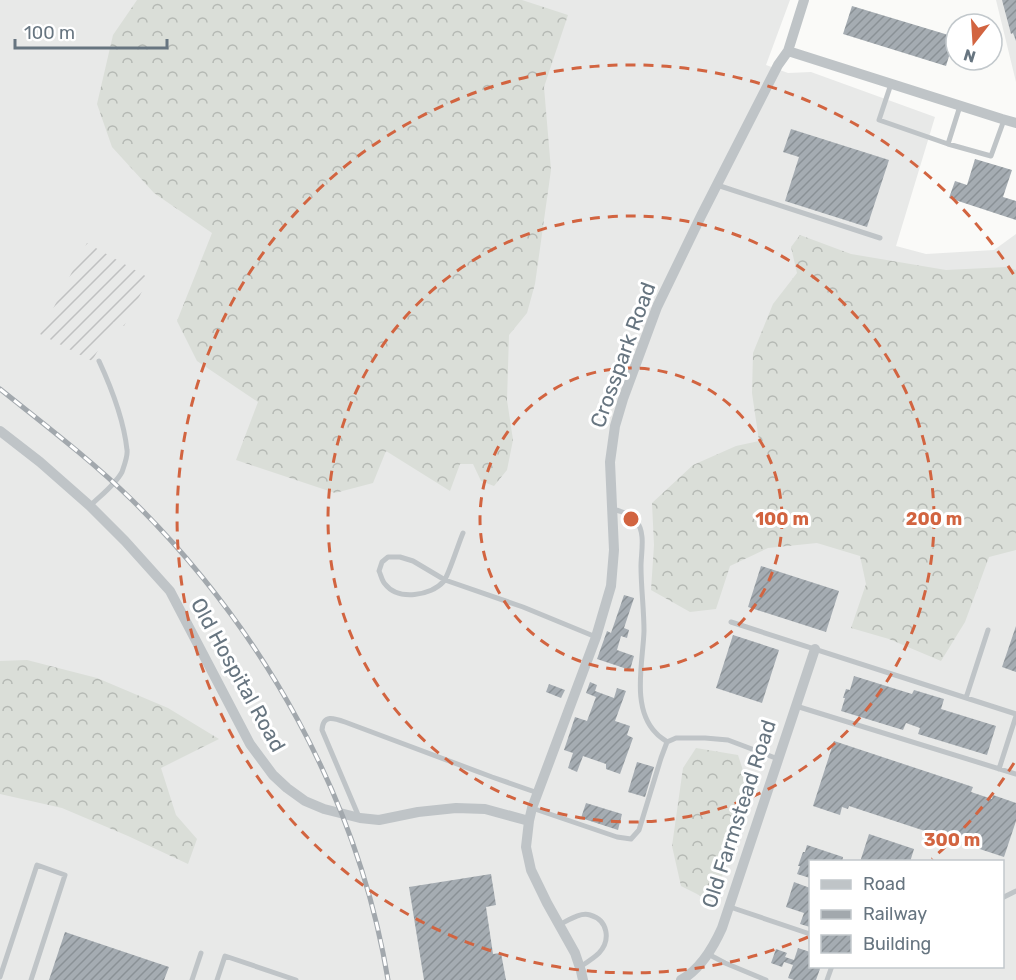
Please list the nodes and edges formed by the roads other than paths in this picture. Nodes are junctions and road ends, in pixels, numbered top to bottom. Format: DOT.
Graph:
graph roads {
  1 [pos="804,0"];
  2 [pos="788,51"];
  3 [pos="891,84"];
  4 [pos="960,106"];
  5 [pos="1004,120"];
  6 [pos="1016,123"];
  7 [pos="948,144"];
  8 [pos="717,185"];
  9 [pos="880,238"];
  10 [pos="99,361"];
  11 [pos="0,431"];
  12 [pos="90,506"];
  13 [pos="612,509"];
  14 [pos="463,532"];
  15 [pos="445,580"];
  16 [pos="731,622"];
  17 [pos="988,630"];
  18 [pos="596,637"];
  19 [pos="815,649"];
  20 [pos="966,698"];
  21 [pos="796,706"];
  22 [pos="1016,715"];
  23 [pos="667,742"];
  24 [pos="778,759"];
  25 [pos="999,769"];
  26 [pos="1016,774"];
  27 [pos="538,793"];
  28 [pos="532,808"];
  29 [pos="360,818"];
  30 [pos="529,821"];
  31 [pos="729,907"];
  32 [pos="560,925"];
  33 [pos="809,934"];
  34 [pos="201,953"];
  35 [pos="708,954"];
  36 [pos="580,967"];
  37 [pos="0,977"];
  38 [pos="686,979"];
  39 [pos="31,980"];
  40 [pos="192,980"];
  41 [pos="217,980"];
  42 [pos="296,980"];
  43 [pos="583,980"];
  44 [pos="766,980"];
  1 -- 2 [label="street, Crosspark Road"];
  2 -- 3 [label="street"];
  2 -- 8 [label="street, Crosspark Road"];
  3 -- 4 [label="street"];
  3 -- 7 [label="lane"];
  4 -- 5 [label="street"];
  4 -- 7 [label="lane"];
  5 -- 6 [label="street"];
  5 -- 7 [label="lane"];
  8 -- 9 [label="lane"];
  8 -- 13 [label="street, Crosspark Road"];
  10 -- 12 [label="lane"];
  11 -- 12 [label="street, Old Hospital Road"];
  12 -- 29 [label="street, Old Hospital Road"];
  13 -- 18 [label="street, Crosspark Road"];
  13 -- 23 [label="lane"];
  14 -- 15 [label="lane"];
  15 -- 15 [label="lane"];
  15 -- 18 [label="lane"];
  16 -- 19 [label="lane"];
  17 -- 20 [label="lane"];
  18 -- 27 [label="street, Crosspark Road"];
  19 -- 20 [label="lane"];
  19 -- 21 [label="street, Old Farmstead Road"];
  20 -- 22 [label="lane"];
  21 -- 24 [label="street, Old Farmstead Road"];
  21 -- 25 [label="lane"];
  22 -- 25 [label="lane"];
  23 -- 24 [label="lane"];
  23 -- 28 [label="lane"];
  24 -- 31 [label="street, Old Farmstead Road"];
  25 -- 26 [label="lane"];
  27 -- 28 [label="street, Crosspark Road"];
  27 -- 29 [label="lane"];
  28 -- 30 [label="street, Crosspark Road"];
  29 -- 30 [label="street, Old Hospital Road"];
  30 -- 32 [label="street, Crosspark Road"];
  31 -- 33 [label="lane"];
  31 -- 35 [label="street, Old Farmstead Road"];
  32 -- 36 [label="street, Crosspark Road"];
  32 -- 36 [label="lane"];
  34 -- 40 [label="lane"];
  35 -- 38 [label="street, Old Farmstead Road"];
  35 -- 44 [label="lane"];
  36 -- 43 [label="street, Crosspark Road"];
  37 -- 39 [label="lane"];
  41 -- 42 [label="lane"];
}
